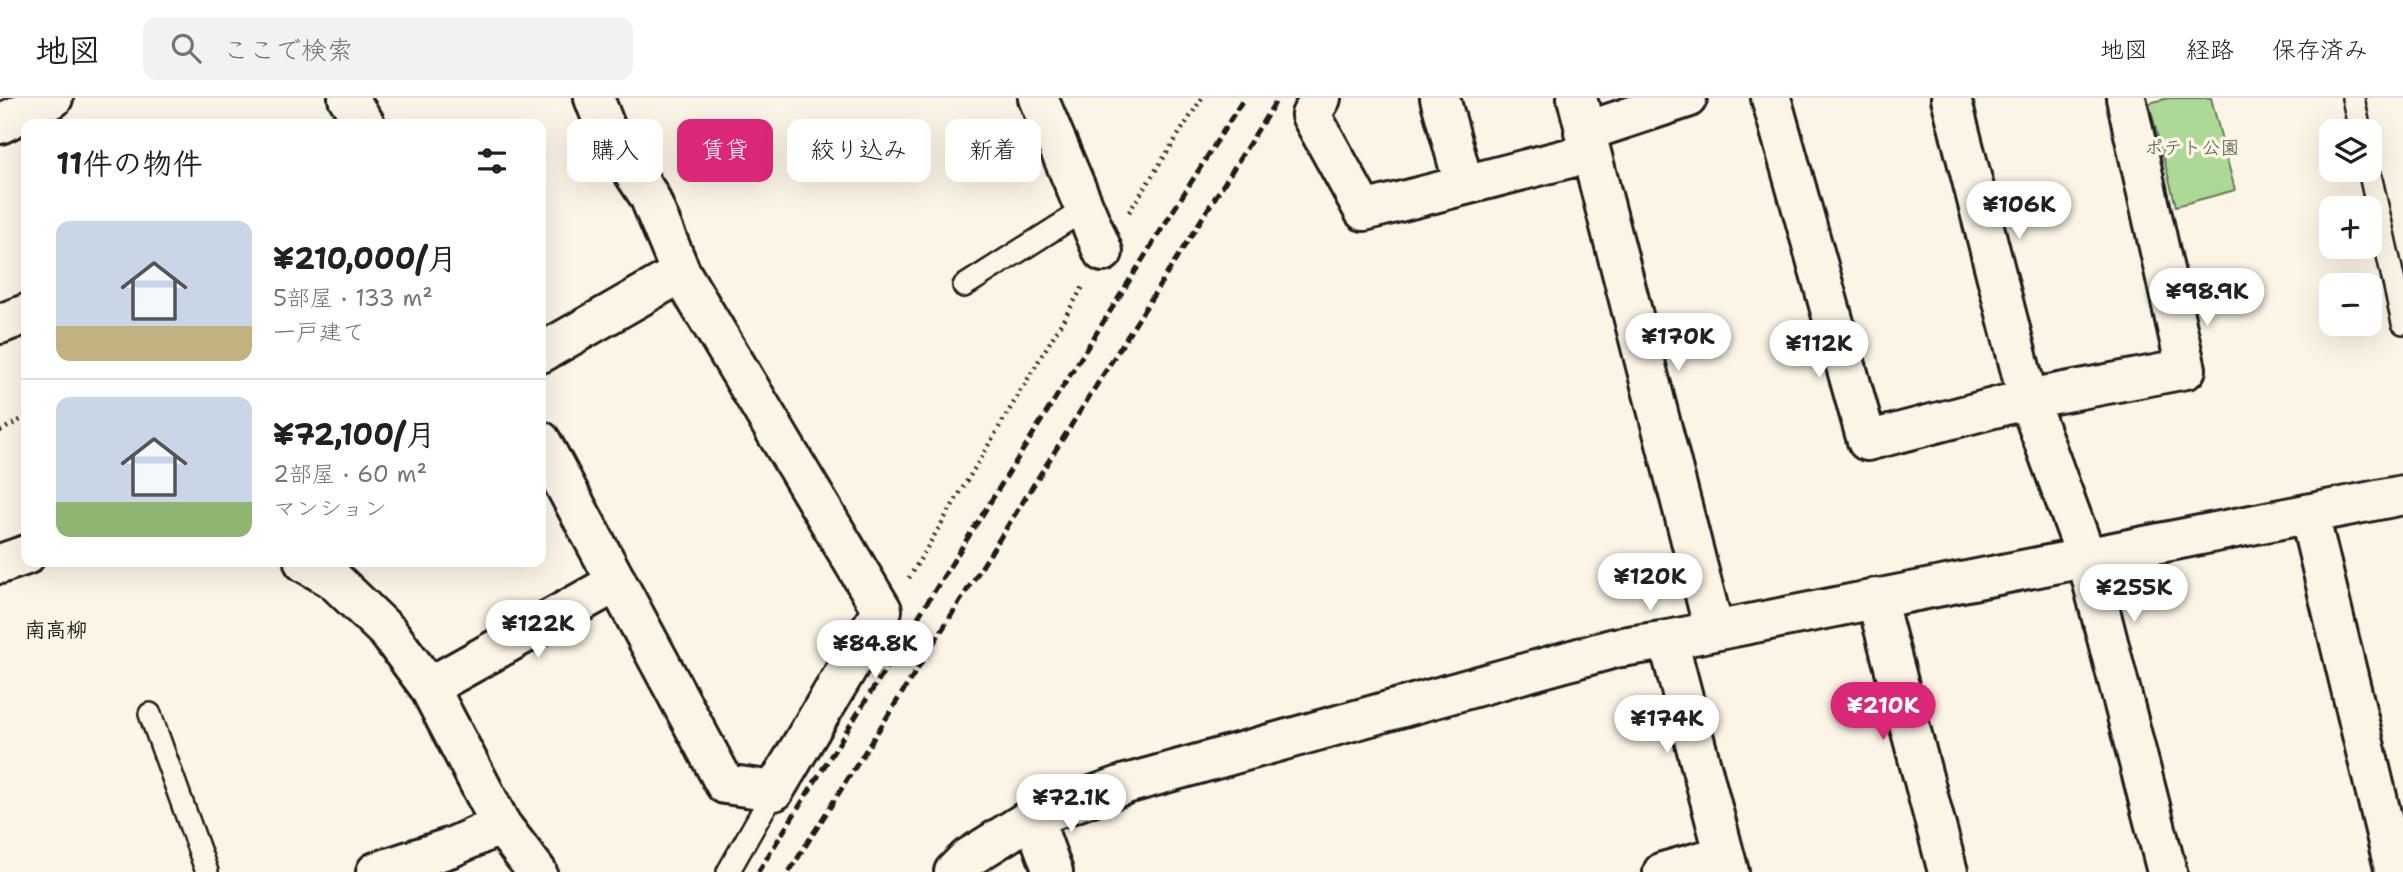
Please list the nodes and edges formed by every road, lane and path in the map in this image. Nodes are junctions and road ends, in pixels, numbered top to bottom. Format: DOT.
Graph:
graph roads {
  1 [pos="53,98"];
  2 [pos="348,98"];
  3 [pos="594,98"];
  4 [pos="1038,98"];
  5 [pos="1202,98"];
  6 [pos="1321,98"];
  7 [pos="1440,98"];
  8 [pos="1687,98"];
  9 [pos="1771,98"];
  10 [pos="1951,98"];
  11 [pos="2126,98"];
  12 [pos="2353,98"];
  13 [pos="362,119"];
  14 [pos="2357,119"];
  15 [pos="0,124"];
  16 [pos="1583,127"];
  17 [pos="2372,182"];
  18 [pos="1464,185"];
  19 [pos="1084,210"];
  20 [pos="1103,252"];
  21 [pos="681,272"];
  22 [pos="964,286"];
  23 [pos="21,316"];
  24 [pos="2403,323"];
  25 [pos="0,324"];
  26 [pos="546,351"];
  27 [pos="2028,399"];
  28 [pos="21,420"];
  29 [pos="0,431"];
  30 [pos="546,450"];
  31 [pos="2403,495"];
  32 [pos="2309,514"];
  33 [pos="2086,556"];
  34 [pos="21,557"];
  35 [pos="0,564"];
  36 [pos="312,567"];
  37 [pos="617,582"];
  38 [pos="1876,598"];
  39 [pos="882,610"];
  40 [pos="1714,630"];
  41 [pos="1668,640"];
  42 [pos="429,687"];
  43 [pos="150,714"];
  44 [pos="774,792"];
  45 [pos="1032,817"];
  46 [pos="501,825"];
  47 [pos="1726,864"];
  48 [pos="386,870"];
  49 [pos="207,872"];
  50 [pos="537,872"];
  51 [pos="728,872"];
  52 [pos="954,872"];
  53 [pos="1053,872"];
  54 [pos="1663,872"];
  55 [pos="1948,872"];
  56 [pos="2167,872"];
  57 [pos="2395,872"];
  1 -- 15 [label="street"];
  2 -- 13 [label="street"];
  3 -- 21 [label="street"];
  4 -- 19 [label="street"];
  5 -- 20 [label="path"];
  6 -- 18 [label="street"];
  7 -- 18 [label="street"];
  8 -- 16 [label="street"];
  9 -- 27 [label="street"];
  10 -- 27 [label="street"];
  11 -- 27 [label="street"];
  12 -- 14 [label="lane"];
  16 -- 18 [label="street"];
  16 -- 40 [label="street"];
  17 -- 24 [label="lane"];
  19 -- 20 [label="street"];
  19 -- 22 [label="lane"];
  20 -- 39 [label="path"];
  21 -- 26 [label="street"];
  21 -- 39 [label="street"];
  23 -- 25 [label="street"];
  27 -- 33 [label="street"];
  28 -- 29 [label="path"];
  30 -- 37 [label="street"];
  31 -- 32 [label="street"];
  32 -- 33 [label="street"];
  32 -- 57 [label="street"];
  33 -- 38 [label="street"];
  33 -- 56 [label="street"];
  34 -- 35 [label="street"];
  36 -- 42 [label="street"];
  37 -- 42 [label="street"];
  37 -- 44 [label="street"];
  38 -- 40 [label="street"];
  38 -- 55 [label="street"];
  39 -- 44 [label="street"];
  40 -- 41 [label="street"];
  41 -- 45 [label="street"];
  41 -- 47 [label="street"];
  42 -- 46 [label="street"];
  43 -- 49 [label="lane"];
  44 -- 51 [label="lane"];
  45 -- 52 [label="street"];
  45 -- 53 [label="street"];
  46 -- 48 [label="street"];
  46 -- 50 [label="street"];
  47 -- 54 [label="street"];
}
